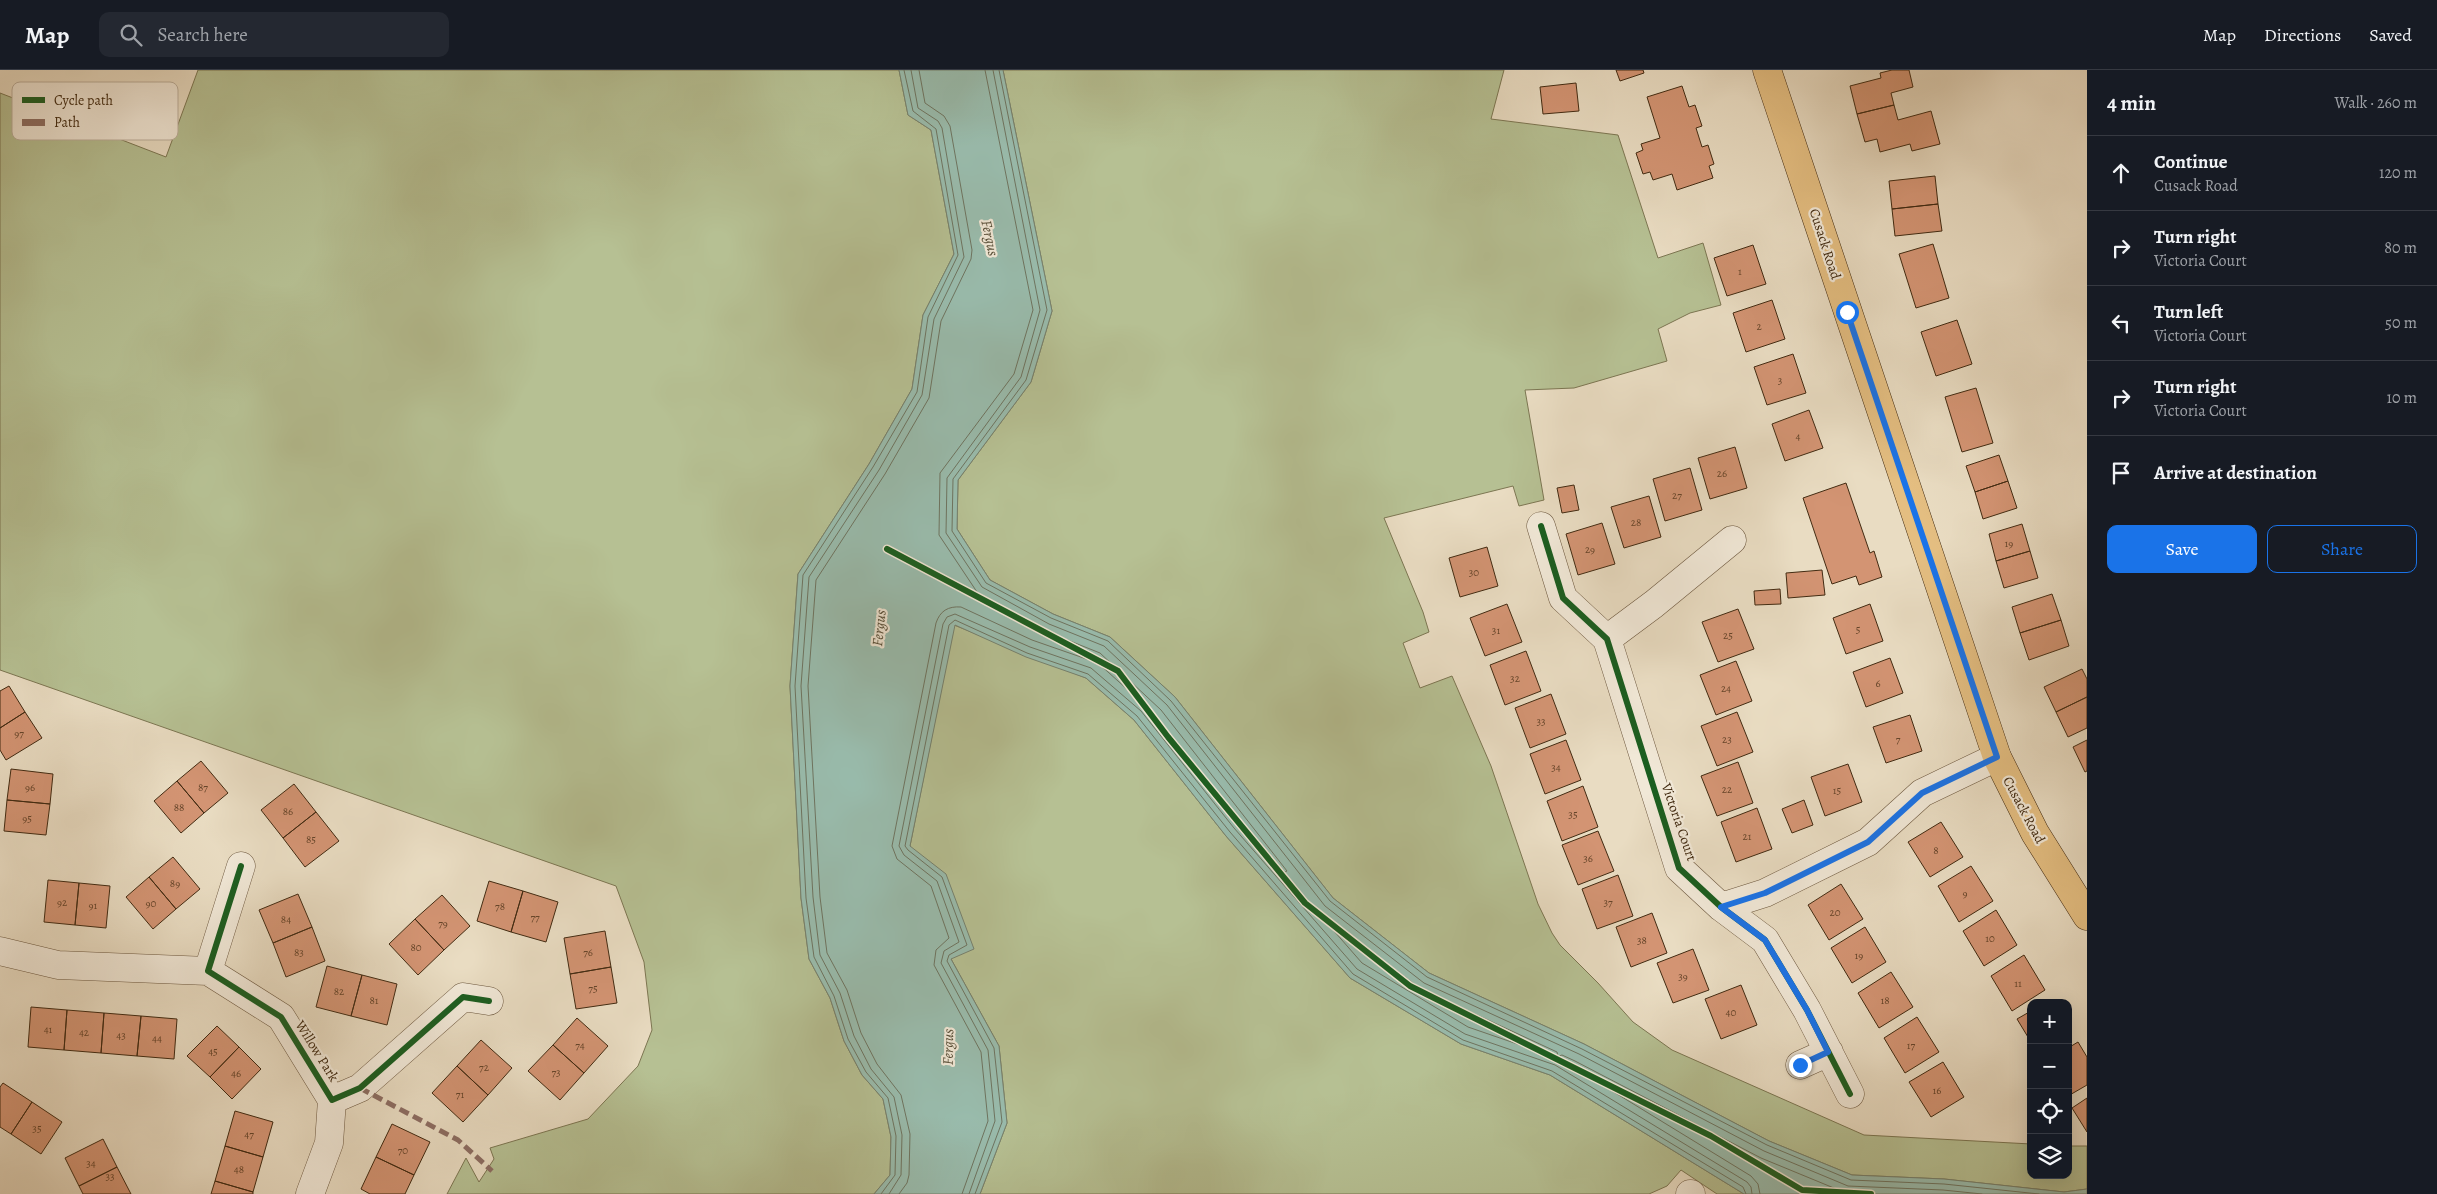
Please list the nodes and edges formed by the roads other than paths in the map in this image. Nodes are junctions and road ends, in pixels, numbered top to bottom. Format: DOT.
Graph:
graph roads {
  1 [pos="1767,70"];
  2 [pos="1541,526"];
  3 [pos="1732,540"];
  4 [pos="1607,639"];
  5 [pos="1997,757"];
  6 [pos="241,866"];
  7 [pos="1721,907"];
  8 [pos="2087,916"];
  9 [pos="0,951"];
  10 [pos="208,971"];
  11 [pos="489,1001"];
  12 [pos="1828,1052"];
  13 [pos="1800,1065"];
  14 [pos="1850,1094"];
  15 [pos="332,1100"];
  16 [pos="310,1194"];
  1 -- 5 [label="main road, Cusack Road"];
  2 -- 4 [label="street, Victoria Court"];
  3 -- 4 [label="street"];
  4 -- 7 [label="street, Victoria Court"];
  5 -- 7 [label="street"];
  5 -- 8 [label="main road, Cusack Road"];
  6 -- 10 [label="street"];
  7 -- 12 [label="street, Victoria Court"];
  9 -- 10 [label="street, Willow Park"];
  10 -- 15 [label="street, Willow Park"];
  11 -- 15 [label="street, Willow Park"];
  12 -- 13 [label="street"];
  12 -- 14 [label="street, Victoria Court"];
  15 -- 16 [label="street, Willow Park"];
}
